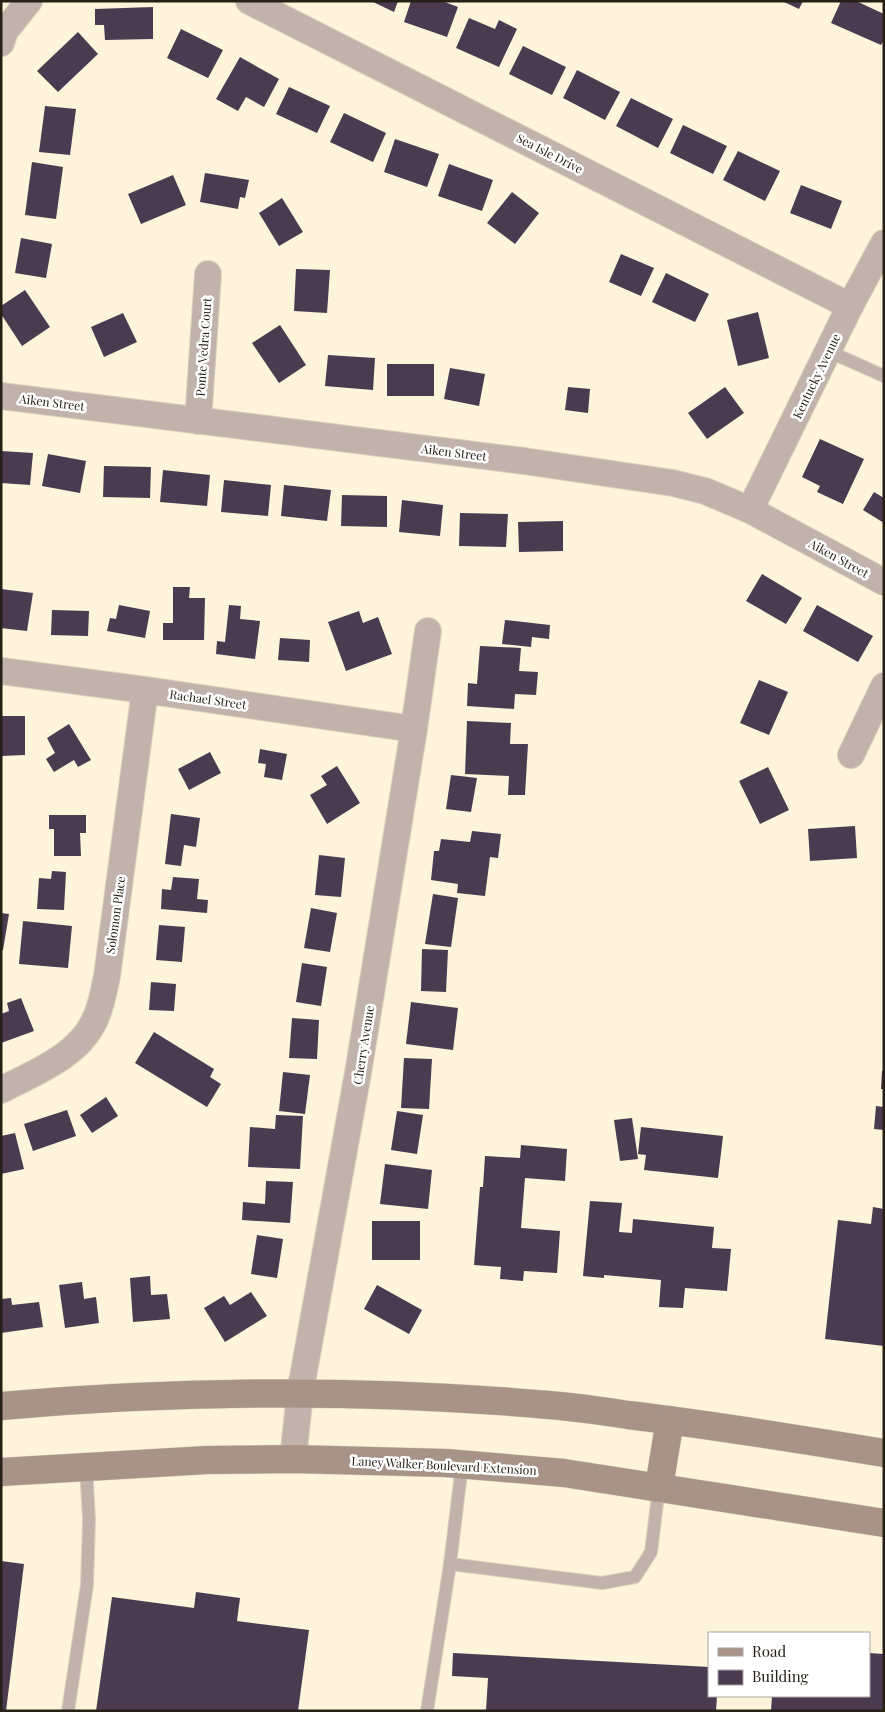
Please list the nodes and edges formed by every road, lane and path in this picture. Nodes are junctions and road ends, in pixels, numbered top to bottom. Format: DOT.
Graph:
graph roads {
  1 [pos="29,1"];
  2 [pos="249,1"];
  3 [pos="1,42"];
  4 [pos="884,243"];
  5 [pos="208,274"];
  6 [pos="850,306"];
  7 [pos="828,351"];
  8 [pos="882,372"];
  9 [pos="1,396"];
  10 [pos="198,421"];
  11 [pos="750,510"];
  12 [pos="884,582"];
  13 [pos="428,631"];
  14 [pos="1,671"];
  15 [pos="884,686"];
  16 [pos="145,690"];
  17 [pos="414,729"];
  18 [pos="851,755"];
  19 [pos="1,1090"];
  20 [pos="300,1393"];
  21 [pos="1,1406"];
  22 [pos="670,1420"];
  23 [pos="884,1453"];
  24 [pos="293,1459"];
  25 [pos="462,1465"];
  26 [pos="86,1466"];
  27 [pos="1,1472"];
  28 [pos="659,1487"];
  29 [pos="884,1523"];
  30 [pos="450,1564"];
  31 [pos="68,1711"];
  32 [pos="427,1711"];
  1 -- 3 [label="street"];
  2 -- 6 [label="street, Sea Isle Drive"];
  4 -- 6 [label="street, Kentucky Avenue"];
  5 -- 10 [label="street, Ponte Vedra Court"];
  6 -- 7 [label="street, Kentucky Avenue"];
  7 -- 8 [label="lane"];
  7 -- 11 [label="street, Kentucky Avenue"];
  9 -- 10 [label="street, Aiken Street"];
  10 -- 11 [label="street, Aiken Street"];
  11 -- 12 [label="street, Aiken Street"];
  13 -- 17 [label="street, Cherry Avenue"];
  14 -- 16 [label="street, Rachael Street"];
  15 -- 18 [label="street"];
  16 -- 17 [label="street, Rachael Street"];
  16 -- 19 [label="street, Solomon Place"];
  17 -- 20 [label="street, Cherry Avenue"];
  20 -- 21 [label="main road"];
  20 -- 22 [label="main road"];
  20 -- 24 [label="street, Cherry Avenue"];
  22 -- 23 [label="main road"];
  22 -- 28 [label="main road"];
  24 -- 25 [label="main road, Laney Walker Boulevard Extension"];
  24 -- 26 [label="main road, Laney Walker Boulevard Extension"];
  25 -- 28 [label="main road, Laney Walker Boulevard Extension"];
  25 -- 30 [label="lane"];
  26 -- 27 [label="main road, Laney Walker Boulevard Extension"];
  26 -- 31 [label="lane"];
  28 -- 29 [label="main road, Laney Walker Boulevard Extension"];
  28 -- 30 [label="lane"];
  30 -- 32 [label="lane"];
}
